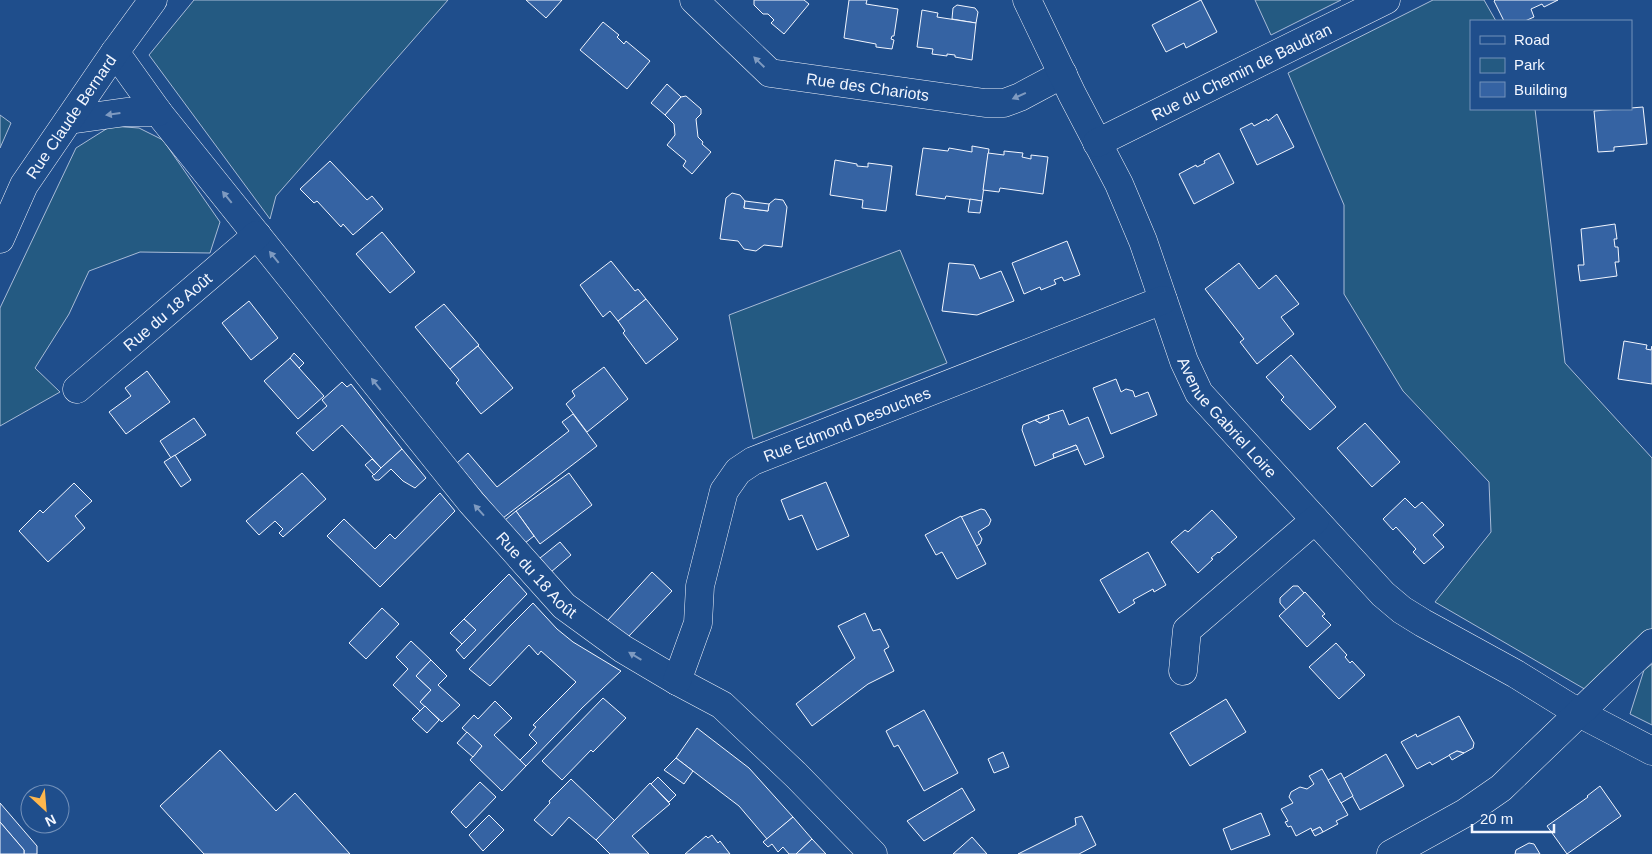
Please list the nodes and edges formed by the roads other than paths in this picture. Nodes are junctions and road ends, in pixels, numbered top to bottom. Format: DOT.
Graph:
graph roads {
  1 [pos="153,0"];
  2 [pos="694,0"];
  3 [pos="1027,0"];
  4 [pos="1386,0"];
  5 [pos="115,52"];
  6 [pos="1063,74"];
  7 [pos="158,112"];
  8 [pos="69,120"];
  9 [pos="1097,143"];
  10 [pos="257,235"];
  11 [pos="0,239"];
  12 [pos="1163,300"];
  13 [pos="77,389"];
  14 [pos="1315,520"];
  15 [pos="1652,643"];
  16 [pos="1183,671"];
  17 [pos="677,681"];
  18 [pos="1579,713"];
  19 [pos="1652,751"];
  20 [pos="873,854"];
  21 [pos="1391,854"];
  1 -- 5 [label="street, Rue Claude Bernard"];
  6 -- 2 [label="street, Rue des Chariots, one-way"];
  3 -- 6 [label="street, Avenue Gabriel Loire"];
  4 -- 9 [label="street, Rue du Chemin de Baudran"];
  5 -- 7 [label="street, Rue du 18 Août"];
  5 -- 8 [label="street, Rue Claude Bernard"];
  6 -- 9 [label="street, Avenue Gabriel Loire"];
  7 -- 8 [label="street, one-way"];
  10 -- 7 [label="street, Rue du 18 Août, one-way"];
  8 -- 11 [label="street, Rue Claude Bernard"];
  9 -- 12 [label="street, Avenue Gabriel Loire"];
  10 -- 13 [label="street, Rue du 18 Août"];
  17 -- 10 [label="street, Rue du 18 Août, one-way"];
  12 -- 14 [label="street, Avenue Gabriel Loire"];
  12 -- 17 [label="street, Rue Edmond Desouches"];
  14 -- 16 [label="street"];
  14 -- 18 [label="street, Avenue Gabriel Loire"];
  15 -- 18 [label="street"];
  17 -- 20 [label="street, Rue du 18 Août"];
  18 -- 19 [label="street, Avenue Gabriel Loire"];
  18 -- 21 [label="street"];
}
